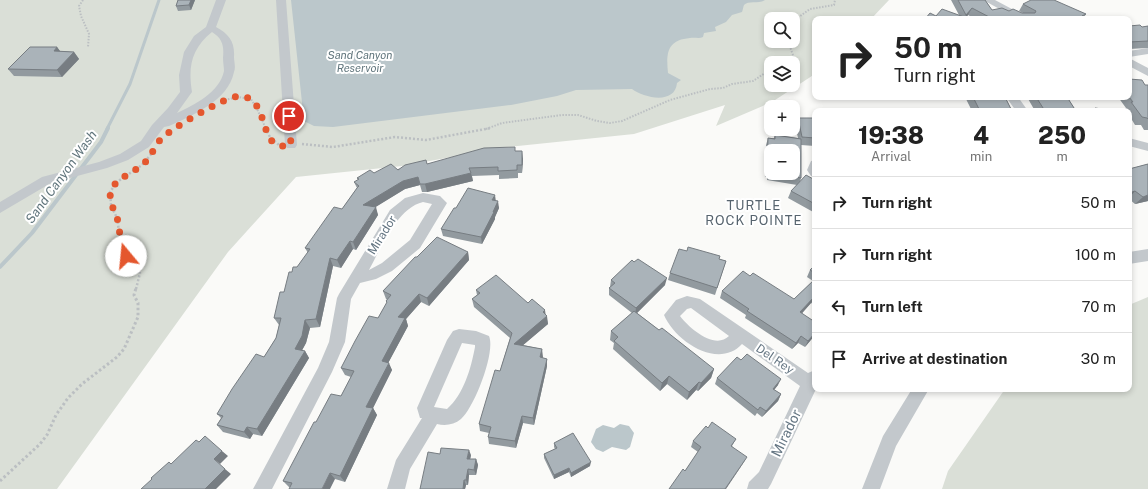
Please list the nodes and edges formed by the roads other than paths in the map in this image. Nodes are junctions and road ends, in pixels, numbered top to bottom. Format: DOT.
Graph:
graph roads {
  1 [pos="221,0"];
  2 [pos="281,0"];
  3 [pos="988,0"];
  4 [pos="1023,16"];
  5 [pos="211,28"];
  6 [pos="1148,51"];
  7 [pos="1132,54"];
  8 [pos="1132,63"];
  9 [pos="1148,73"];
  10 [pos="156,128"];
  11 [pos="1132,143"];
  12 [pos="291,145"];
  13 [pos="1148,147"];
  14 [pos="0,208"];
  15 [pos="1148,255"];
  16 [pos="1132,258"];
  17 [pos="355,279"];
  18 [pos="740,335"];
  19 [pos="812,379"];
  20 [pos="812,382"];
  21 [pos="919,392"];
  22 [pos="433,416"];
  23 [pos="262,489"];
  24 [pos="396,489"];
  25 [pos="756,489"];
  26 [pos="871,489"];
  1 -- 5 [label="street"];
  2 -- 12 [label="street"];
  3 -- 4 [label="street"];
  5 -- 10 [label="street"];
  5 -- 10 [label="street"];
  6 -- 7 [label="street"];
  8 -- 9 [label="street"];
  10 -- 14 [label="street"];
  11 -- 13 [label="street"];
  15 -- 16 [label="street"];
  17 -- 17 [label="street, Mirador"];
  17 -- 23 [label="street, Mirador"];
  18 -- 19 [label="street, Del Rey"];
  20 -- 25 [label="street, Mirador"];
  21 -- 26 [label="street"];
  22 -- 22 [label="street"];
  22 -- 24 [label="street"];
}
